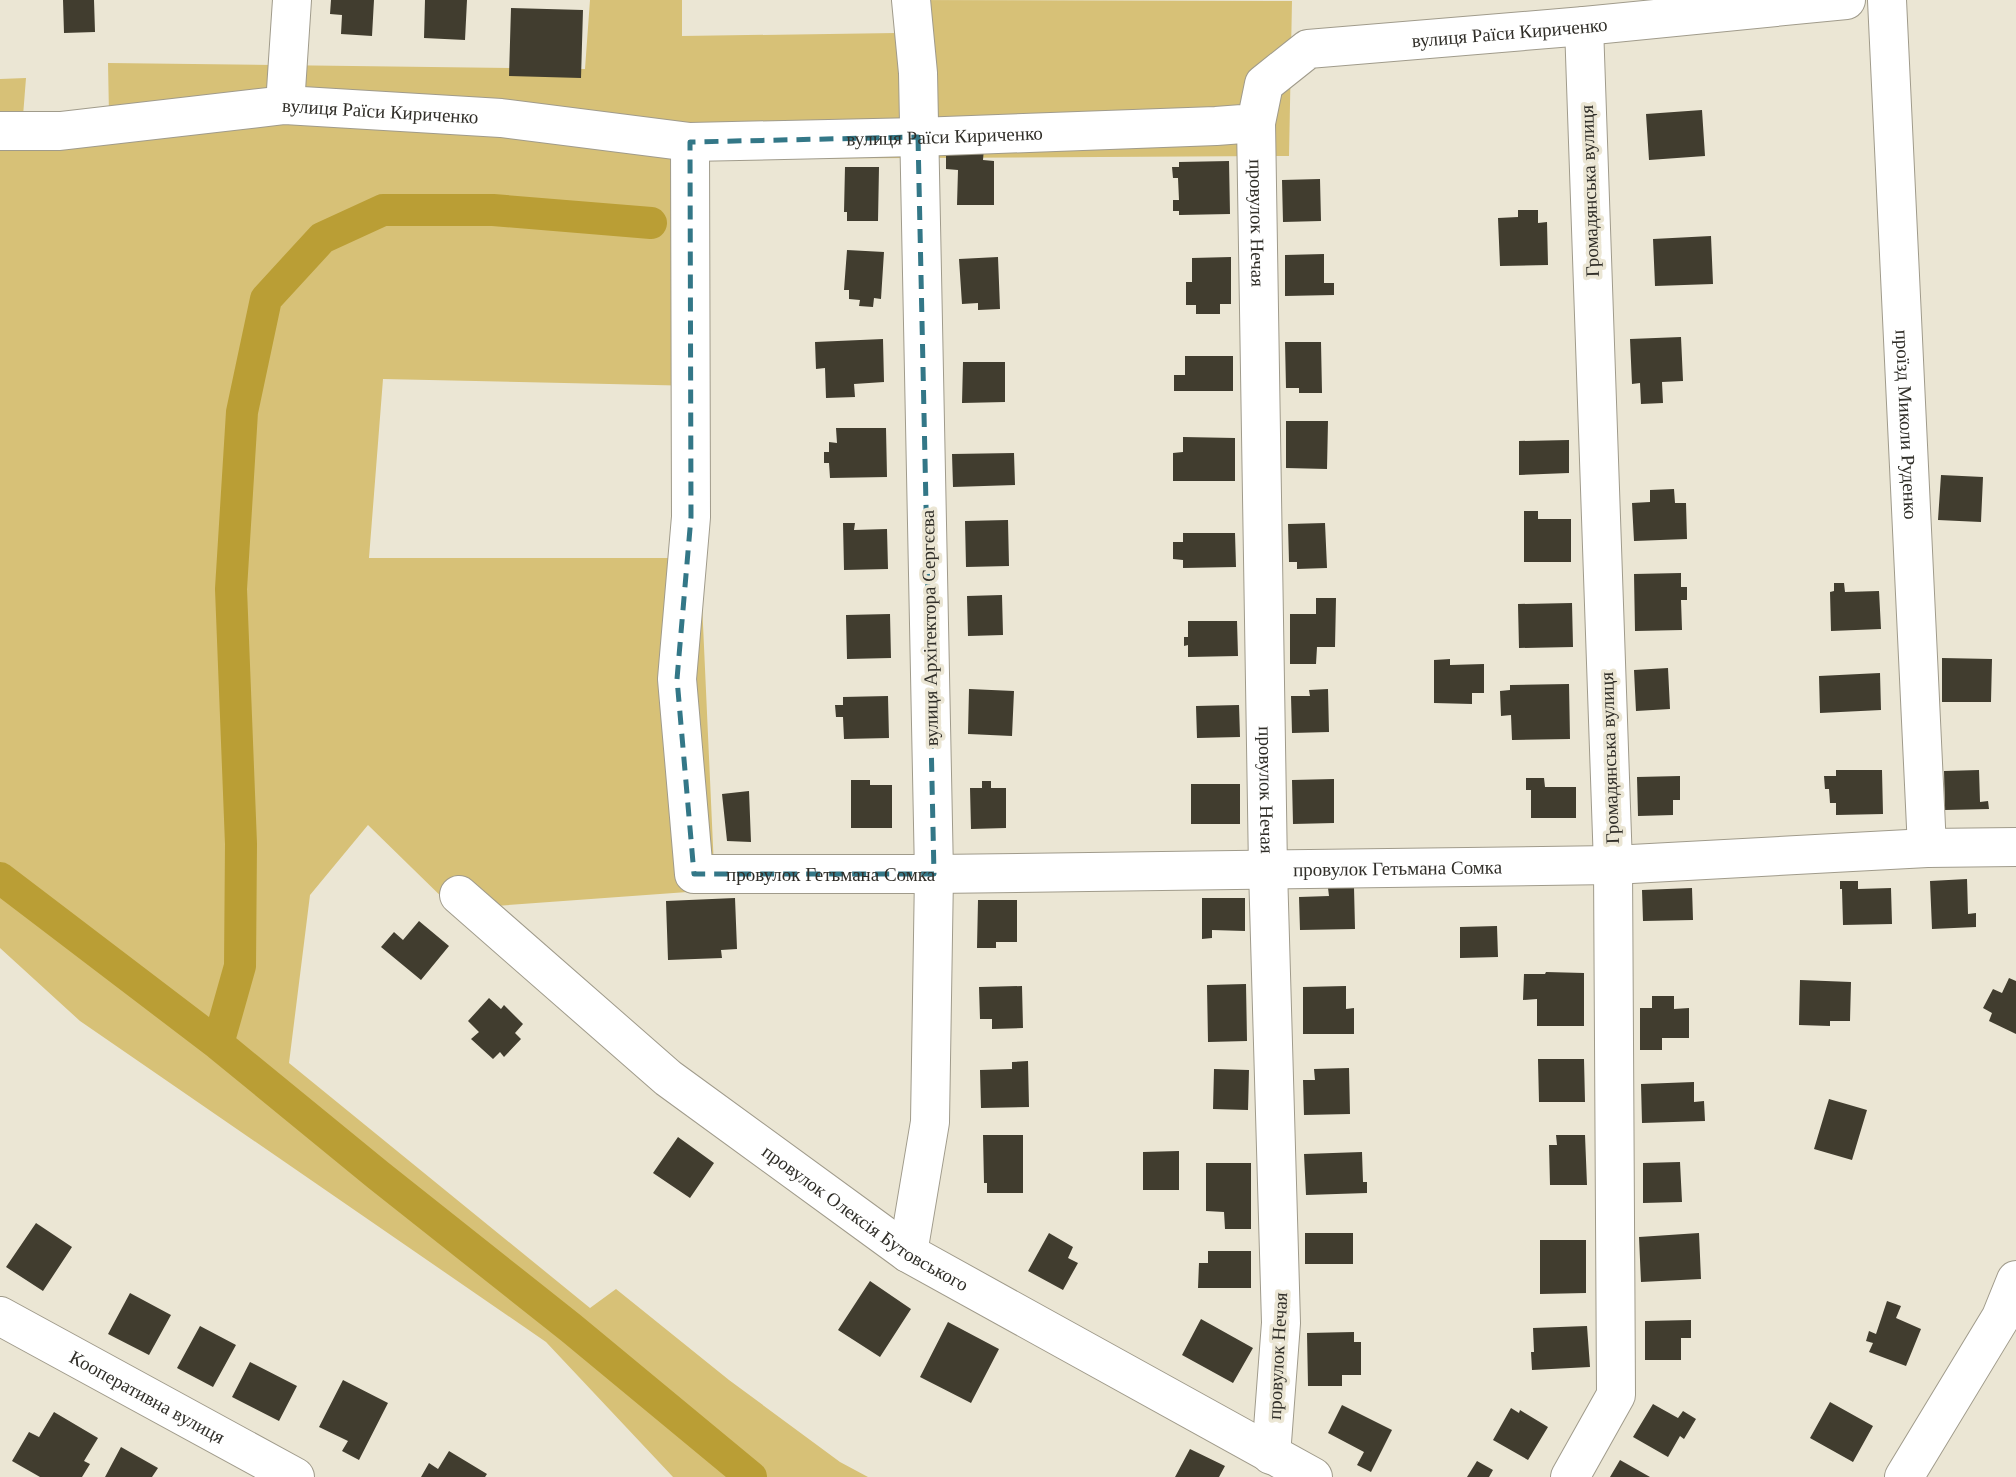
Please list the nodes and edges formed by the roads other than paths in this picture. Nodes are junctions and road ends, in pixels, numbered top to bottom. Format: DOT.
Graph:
graph roads {
  1 [pos="292,0"];
  2 [pos="911,0"];
  3 [pos="1846,0"];
  4 [pos="1887,0"];
  5 [pos="1584,26"];
  6 [pos="285,105"];
  7 [pos="1256,123"];
  8 [pos="0,131"];
  9 [pos="918,137"];
  10 [pos="690,142"];
  11 [pos="2016,847"];
  12 [pos="1927,848"];
  13 [pos="1613,866"];
  14 [pos="1268,869"];
  15 [pos="934,874"];
  16 [pos="459,895"];
  17 [pos="908,1254"];
  18 [pos="2016,1280"];
  19 [pos="0,1316"];
  20 [pos="1271,1455"];
  21 [pos="295,1477"];
  22 [pos="1313,1477"];
  23 [pos="1570,1477"];
  24 [pos="1904,1477"];
  1 -- 6 [label="street"];
  2 -- 9 [label="street, вулиця Архітектора Сергєєва"];
  3 -- 5 [label="street, вулиця Раїси Кириченко"];
  4 -- 12 [label="street, проїзд Миколи Руденко"];
  5 -- 7 [label="street, вулиця Раїси Кириченко"];
  5 -- 13 [label="street, Громадянська вулиця"];
  6 -- 8 [label="street, вулиця Раїси Кириченко"];
  6 -- 10 [label="street, вулиця Раїси Кириченко"];
  7 -- 9 [label="street, вулиця Раїси Кириченко"];
  7 -- 14 [label="street, провулок Нечая"];
  9 -- 10 [label="street, вулиця Раїси Кириченко"];
  9 -- 15 [label="street, вулиця Архітектора Сергєєва"];
  10 -- 15 [label="street, провулок Гетьмана Сомка"];
  11 -- 12 [label="street, провулок Гетьмана Сомка"];
  12 -- 13 [label="street, провулок Гетьмана Сомка"];
  13 -- 14 [label="street, провулок Гетьмана Сомка"];
  13 -- 23 [label="street, Громадянська вулиця"];
  14 -- 15 [label="street, провулок Гетьмана Сомка"];
  14 -- 20 [label="street, провулок Нечая"];
  15 -- 17 [label="street, вулиця Архітектора Сергєєва"];
  16 -- 17 [label="street, провулок Олексія Бутовського"];
  17 -- 20 [label="street, провулок Олексія Бутовського"];
  18 -- 24 [label="street"];
  19 -- 21 [label="street, Кооперативна вулиця"];
  20 -- 22 [label="street, провулок Олексія Бутовського"];
}
